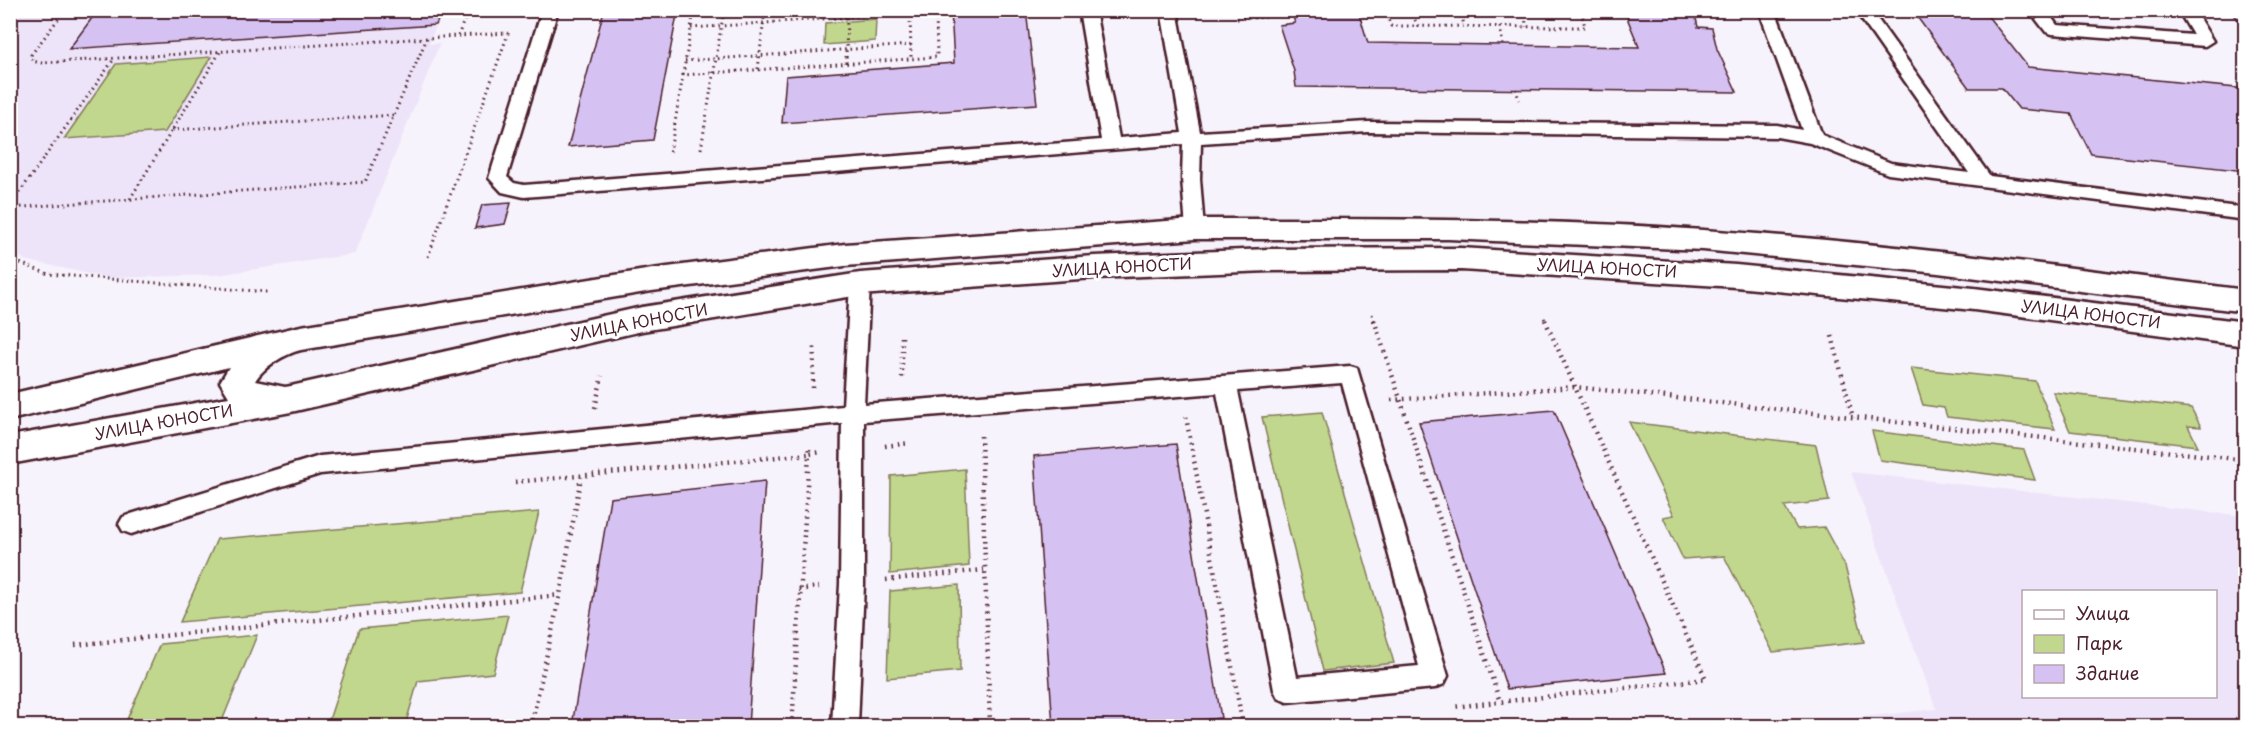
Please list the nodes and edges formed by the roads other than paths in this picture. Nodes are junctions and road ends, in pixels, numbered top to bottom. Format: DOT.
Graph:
graph roads {
  1 [pos="550,10"];
  2 [pos="1087,10"];
  3 [pos="1169,10"];
  4 [pos="1767,10"];
  5 [pos="1863,10"];
  6 [pos="2037,10"];
  7 [pos="2186,10"];
  8 [pos="1192,138"];
  9 [pos="1814,138"];
  10 [pos="1111,144"];
  11 [pos="1984,180"];
  12 [pos="2246,214"];
  13 [pos="1195,229"];
  14 [pos="860,284"];
  15 [pos="2246,302"];
  16 [pos="2246,334"];
  17 [pos="301,338"];
  18 [pos="1226,384"];
  19 [pos="291,399"];
  20 [pos="10,407"];
  21 [pos="853,413"];
  22 [pos="10,450"];
  23 [pos="131,524"];
  24 [pos="845,726"];
  1 -- 10 [label="lane"];
  2 -- 10 [label="lane"];
  3 -- 8 [label="lane"];
  4 -- 9 [label="lane"];
  5 -- 11 [label="lane"];
  6 -- 7 [label="lane"];
  8 -- 9 [label="lane"];
  8 -- 10 [label="lane"];
  8 -- 13 [label="lane"];
  9 -- 11 [label="lane"];
  11 -- 12 [label="lane"];
  13 -- 15 [label="street, УЛИЦА ЮНОСТИ"];
  13 -- 17 [label="street, УЛИЦА ЮНОСТИ"];
  14 -- 16 [label="street, УЛИЦА ЮНОСТИ"];
  14 -- 19 [label="street, УЛИЦА ЮНОСТИ"];
  14 -- 21 [label="lane"];
  17 -- 19 [label="street"];
  17 -- 20 [label="street, УЛИЦА ЮНОСТИ"];
  18 -- 18 [label="lane"];
  18 -- 21 [label="lane"];
  19 -- 22 [label="street, УЛИЦА ЮНОСТИ"];
  21 -- 23 [label="lane"];
  21 -- 24 [label="lane"];
}
